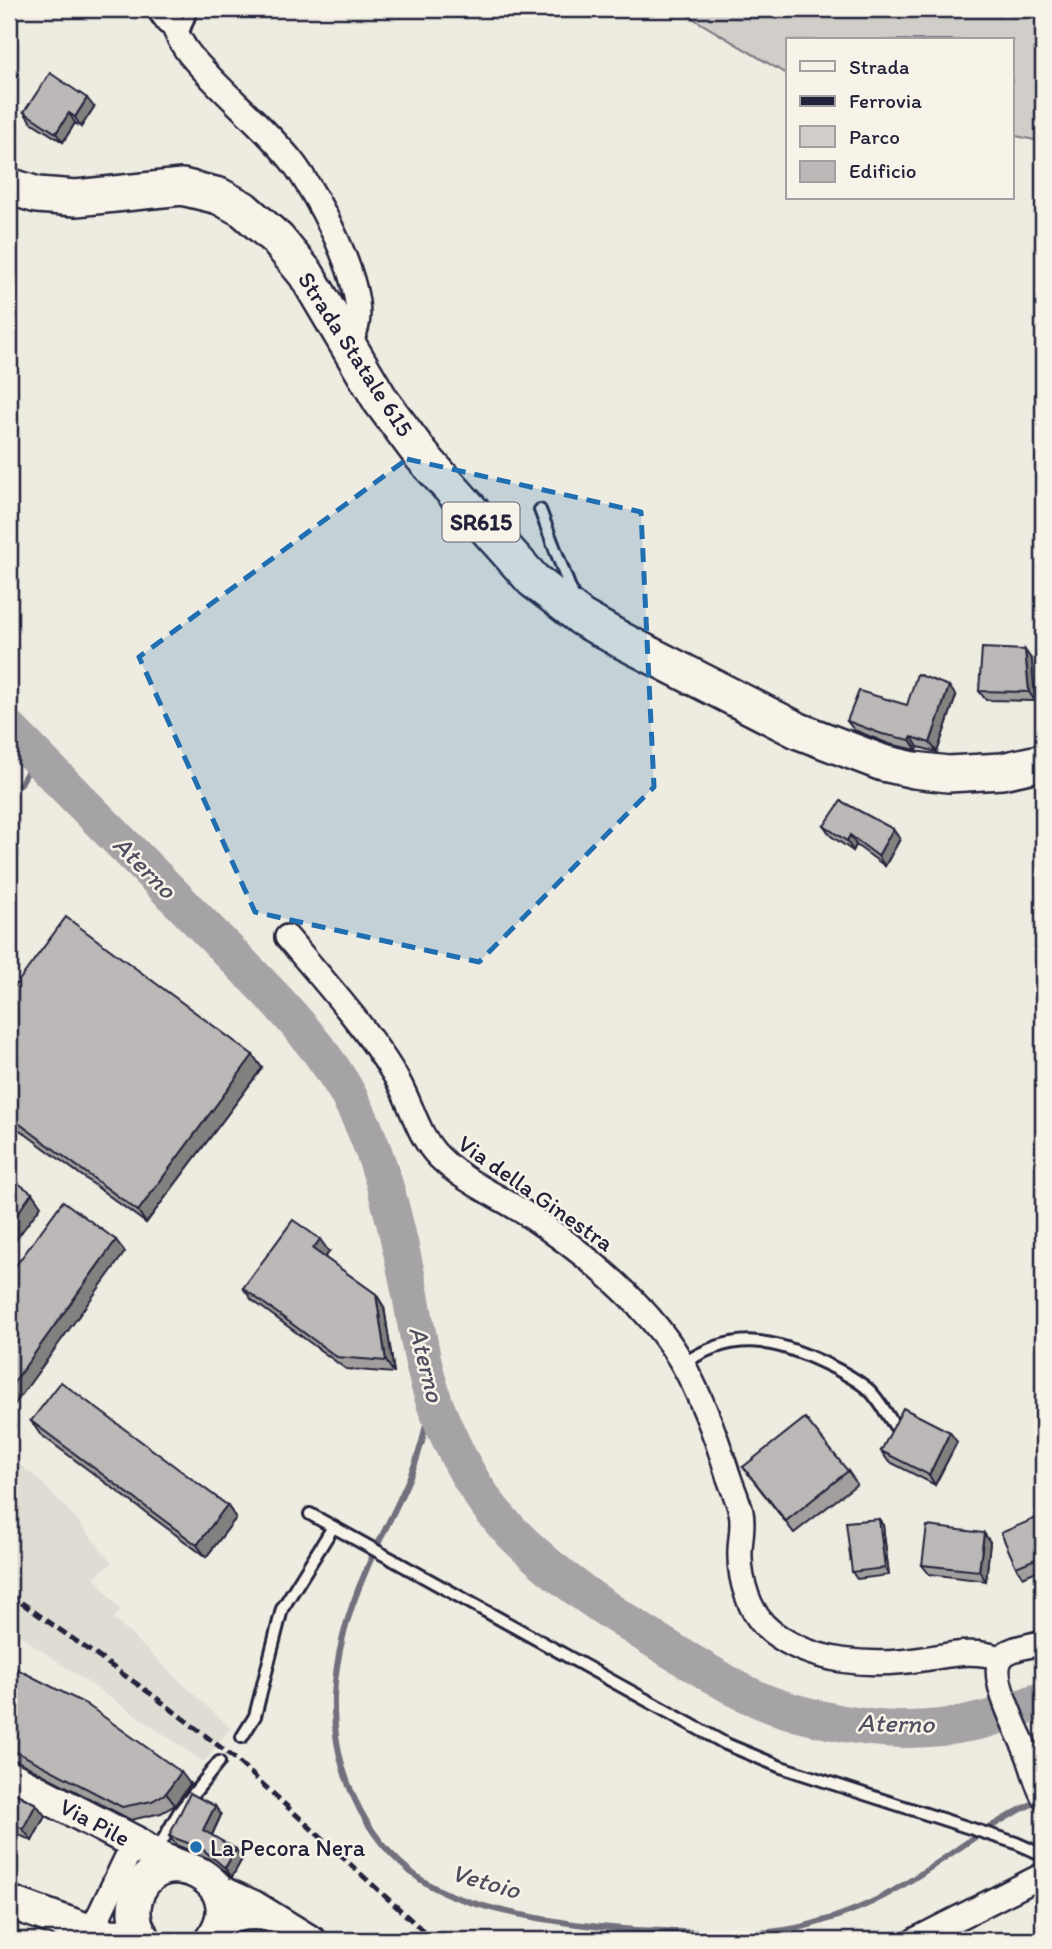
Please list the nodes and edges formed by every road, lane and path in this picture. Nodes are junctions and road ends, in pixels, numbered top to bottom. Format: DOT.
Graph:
graph roads {
  1 [pos="151,9"];
  2 [pos="166,9"];
  3 [pos="192,9"];
  4 [pos="183,45"];
  5 [pos="9,186"];
  6 [pos="345,342"];
  7 [pos="540,510"];
  8 [pos="582,618"];
  9 [pos="1043,762"];
  10 [pos="287,937"];
  11 [pos="683,1364"];
  12 [pos="895,1426"];
  13 [pos="310,1514"];
  14 [pos="333,1527"];
  15 [pos="1043,1642"];
  16 [pos="1000,1658"];
  17 [pos="242,1737"];
  18 [pos="219,1762"];
  19 [pos="9,1777"];
  20 [pos="1041,1791"];
  21 [pos="156,1855"];
  22 [pos="1043,1855"];
  23 [pos="1043,1875"];
  24 [pos="213,1884"];
  25 [pos="9,1902"];
  26 [pos="284,1922"];
  27 [pos="215,1935"];
  28 [pos="102,1936"];
  29 [pos="143,1938"];
  30 [pos="315,1940"];
  31 [pos="915,1940"];
  1 -- 4 [label="lane"];
  2 -- 4 [label="street"];
  3 -- 4 [label="lane"];
  4 -- 6 [label="street"];
  5 -- 6 [label="main road, Strada Statale 615 / SR615"];
  6 -- 8 [label="main road, Strada Statale 615 / SR615"];
  7 -- 8 [label="lane"];
  8 -- 9 [label="main road, Strada Statale 615 / SR615"];
  10 -- 11 [label="street, Via della Ginestra"];
  11 -- 12 [label="lane"];
  11 -- 16 [label="street, Via della Ginestra"];
  13 -- 14 [label="lane"];
  14 -- 17 [label="lane"];
  14 -- 22 [label="lane"];
  15 -- 16 [label="street"];
  16 -- 20 [label="street"];
  18 -- 21 [label="lane"];
  19 -- 21 [label="street, Via Pile"];
  21 -- 24 [label="street, Via Pile"];
  21 -- 28 [label="street"];
  21 -- 29 [label="street"];
  23 -- 31 [label="street"];
  24 -- 26 [label="street"];
  24 -- 27 [label="street"];
  25 -- 28 [label="street"];
  26 -- 27 [label="street"];
  26 -- 30 [label="street"];
  28 -- 29 [label="street"];
}
